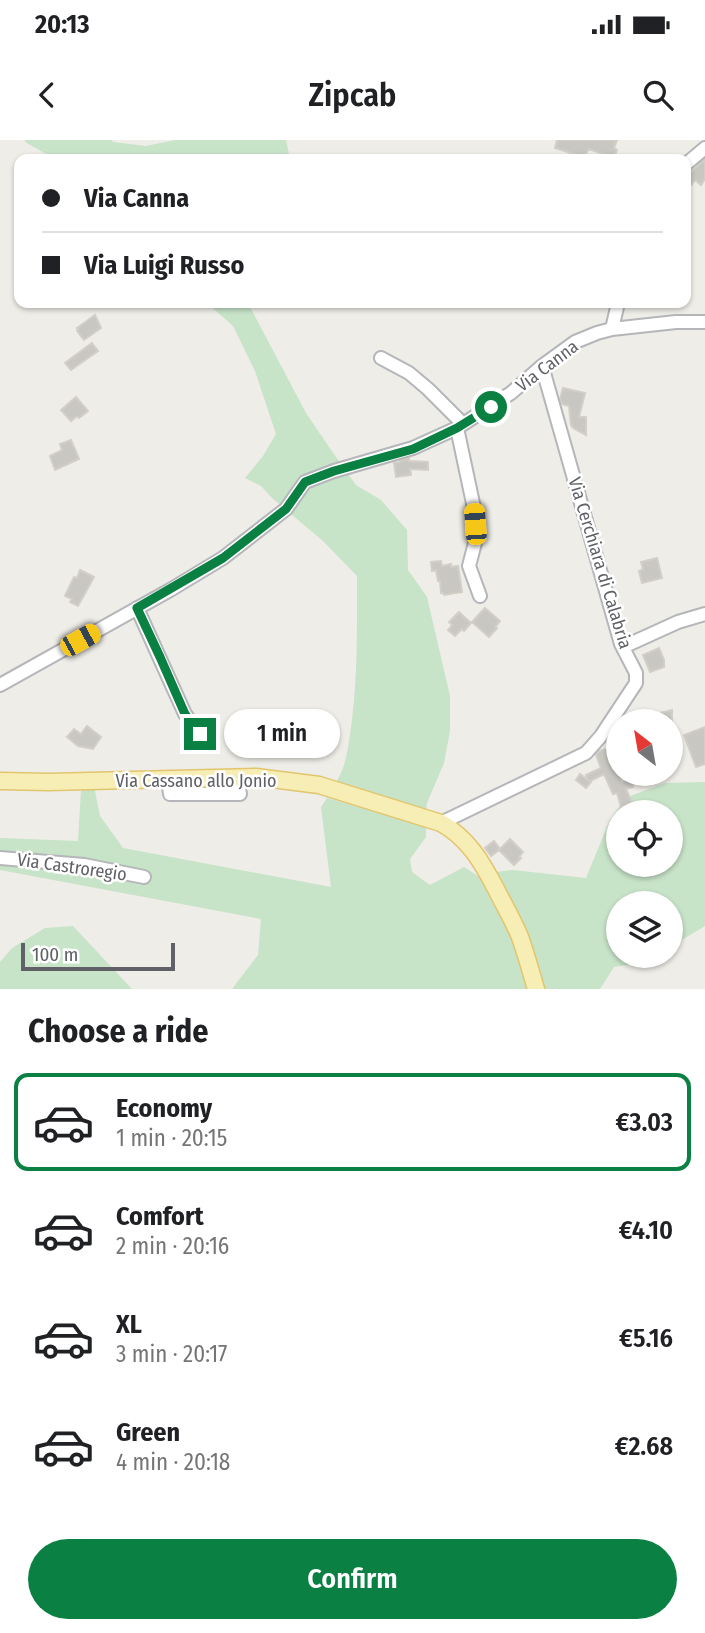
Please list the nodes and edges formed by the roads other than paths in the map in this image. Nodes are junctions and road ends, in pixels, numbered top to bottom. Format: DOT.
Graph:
graph roads {
  1 [pos="705,148"];
  2 [pos="691,160"];
  3 [pos="617,308"];
  4 [pos="705,322"];
  5 [pos="612,329"];
  6 [pos="381,358"];
  7 [pos="542,366"];
  8 [pos="460,426"];
  9 [pos="480,596"];
  10 [pos="137,608"];
  11 [pos="705,614"];
  12 [pos="623,647"];
  13 [pos="5,682"];
  14 [pos="200,734"];
  15 [pos="0,781"];
  16 [pos="442,823"];
  17 [pos="0,858"];
  18 [pos="144,877"];
  19 [pos="536,989"];
  1 -- 2 [label="street"];
  3 -- 5 [label="street"];
  4 -- 5 [label="street, Via Canna"];
  5 -- 7 [label="street, Via Canna"];
  6 -- 8 [label="street"];
  7 -- 8 [label="street, Via Canna"];
  7 -- 12 [label="street, Via Cerchiara di Calabria"];
  8 -- 9 [label="street"];
  8 -- 10 [label="street, Via Canna"];
  10 -- 13 [label="street, Via Canna"];
  10 -- 14 [label="street"];
  11 -- 12 [label="street"];
  12 -- 16 [label="street, Via Cerchiara di Calabria"];
  15 -- 16 [label="main road, Via Cassano allo Jonio"];
  16 -- 19 [label="main road, Via Cassano allo Jonio"];
  17 -- 18 [label="street, Via Castroregio"];
}
